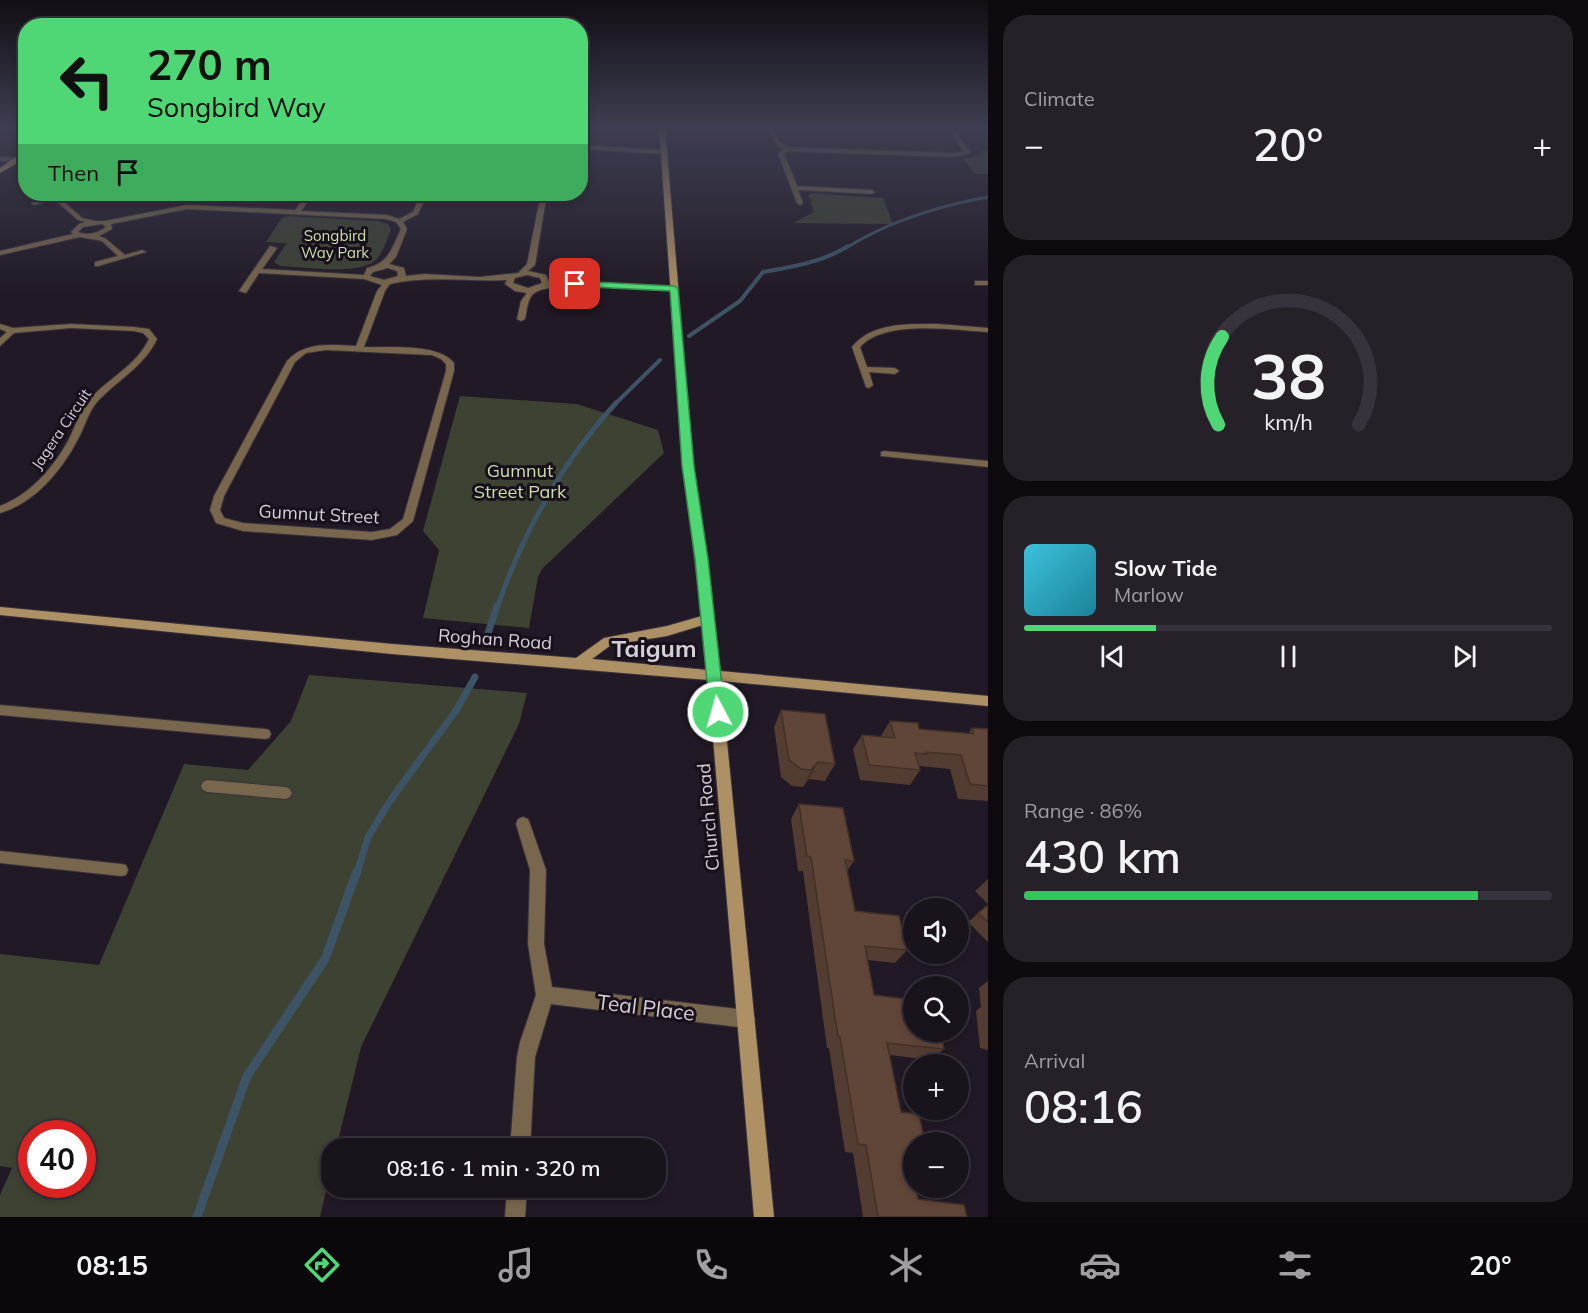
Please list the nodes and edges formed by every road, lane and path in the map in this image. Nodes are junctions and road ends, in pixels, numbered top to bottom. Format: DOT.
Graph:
graph roads {
  1 [pos="666,184"];
  2 [pos="793,184"];
  3 [pos="795,188"];
  4 [pos="872,192"];
  5 [pos="43,201"];
  6 [pos="58,201"];
  7 [pos="305,201"];
  8 [pos="421,201"];
  9 [pos="543,201"];
  10 [pos="800,202"];
  11 [pos="34,203"];
  12 [pos="297,212"];
  13 [pos="399,221"];
  14 [pos="79,227"];
  15 [pos="106,231"];
  16 [pos="273,248"];
  17 [pos="142,252"];
  18 [pos="0,253"];
  19 [pos="123,257"];
  20 [pos="392,257"];
  21 [pos="98,264"];
  22 [pos="531,265"];
  23 [pos="382,266"];
  24 [pos="394,267"];
  25 [pos="258,271"];
  26 [pos="522,273"];
  27 [pos="367,274"];
  28 [pos="536,274"];
  29 [pos="401,276"];
  30 [pos="510,280"];
  31 [pos="545,283"];
  32 [pos="978,283"];
  33 [pos="988,283"];
  34 [pos="382,286"];
  35 [pos="674,289"];
  36 [pos="520,290"];
  37 [pos="243,291"];
  38 [pos="532,291"];
  39 [pos="525,301"];
  40 [pos="521,319"];
  41 [pos="0,326"];
  42 [pos="988,330"];
  43 [pos="12,331"];
  44 [pos="0,343"];
  45 [pos="359,349"];
  46 [pos="863,369"];
  47 [pos="895,371"];
  48 [pos="869,385"];
  49 [pos="884,453"];
  50 [pos="988,464"];
  51 [pos="0,510"];
  52 [pos="0,611"];
  53 [pos="708,619"];
  54 [pos="578,663"];
  55 [pos="714,675"];
  56 [pos="988,701"];
  57 [pos="0,710"];
  58 [pos="265,734"];
  59 [pos="207,786"];
  60 [pos="286,793"];
  61 [pos="523,824"];
  62 [pos="0,856"];
  63 [pos="121,870"];
  64 [pos="545,995"];
  65 [pos="746,1019"];
  66 [pos="521,1138"];
  67 [pos="516,1198"];
  68 [pos="515,1217"];
  69 [pos="764,1217"];
  1 -- 35 [label="street, Church Road"];
  2 -- 3 [label="street"];
  3 -- 4 [label="street"];
  3 -- 10 [label="street"];
  5 -- 11 [label="street"];
  6 -- 14 [label="street"];
  7 -- 12 [label="street"];
  8 -- 13 [label="street"];
  9 -- 22 [label="street"];
  12 -- 13 [label="street"];
  12 -- 15 [label="street"];
  13 -- 20 [label="street"];
  14 -- 15 [label="street"];
  14 -- 15 [label="street"];
  14 -- 18 [label="street"];
  15 -- 19 [label="street"];
  16 -- 25 [label="street"];
  17 -- 19 [label="street"];
  19 -- 21 [label="street"];
  20 -- 23 [label="street"];
  20 -- 24 [label="street"];
  22 -- 26 [label="street"];
  22 -- 28 [label="street"];
  23 -- 24 [label="street"];
  23 -- 27 [label="street"];
  24 -- 29 [label="street"];
  25 -- 27 [label="street"];
  25 -- 37 [label="street"];
  26 -- 28 [label="street"];
  26 -- 30 [label="street"];
  27 -- 34 [label="street"];
  28 -- 31 [label="street"];
  29 -- 30 [label="street"];
  29 -- 34 [label="street"];
  30 -- 36 [label="street"];
  31 -- 35 [label="street"];
  31 -- 38 [label="street"];
  32 -- 33 [label="street"];
  34 -- 45 [label="street"];
  35 -- 53 [label="street, Church Road"];
  36 -- 38 [label="street"];
  36 -- 39 [label="street"];
  38 -- 39 [label="street"];
  39 -- 40 [label="street"];
  41 -- 43 [label="street, Jagera Circuit"];
  42 -- 46 [label="street"];
  43 -- 44 [label="street"];
  43 -- 51 [label="street, Jagera Circuit"];
  45 -- 45 [label="street, Gumnut Street"];
  46 -- 47 [label="street"];
  46 -- 48 [label="street"];
  49 -- 50 [label="street"];
  52 -- 54 [label="street, Roghan Road"];
  53 -- 54 [label="street"];
  53 -- 55 [label="street, Church Road"];
  54 -- 55 [label="street, Roghan Road"];
  55 -- 56 [label="street, Roghan Road"];
  55 -- 65 [label="street, Church Road"];
  57 -- 58 [label="lane"];
  59 -- 60 [label="lane"];
  61 -- 64 [label="street"];
  62 -- 63 [label="lane"];
  64 -- 65 [label="street, Teal Place"];
  64 -- 66 [label="street"];
  65 -- 69 [label="street, Church Road"];
  67 -- 68 [label="street"];
}
